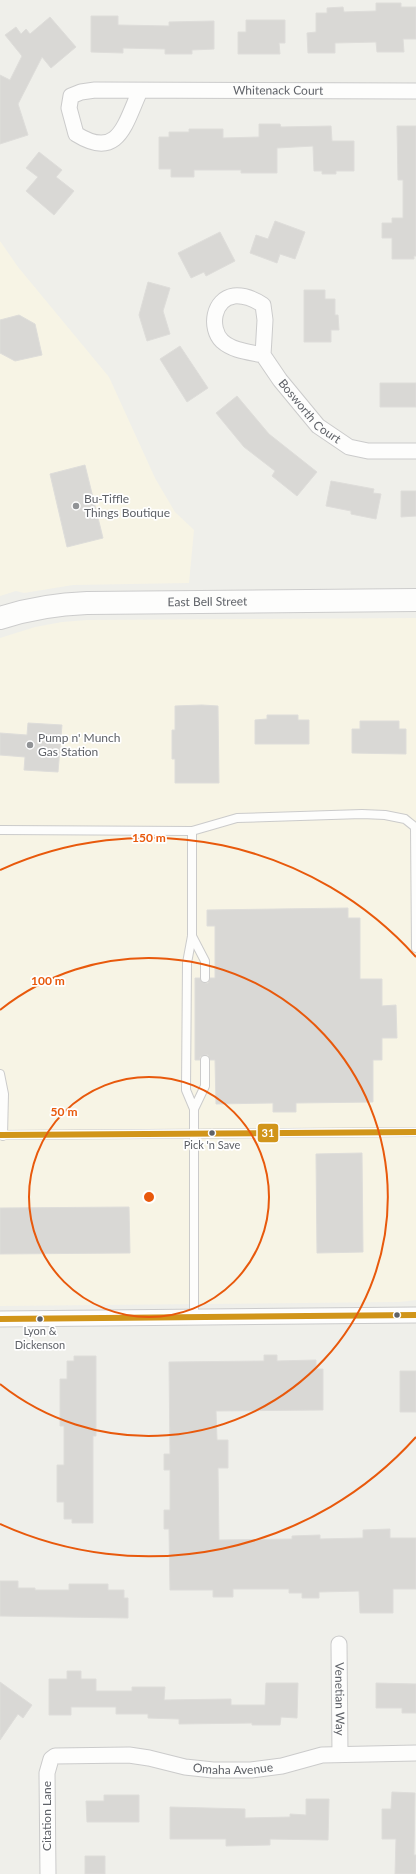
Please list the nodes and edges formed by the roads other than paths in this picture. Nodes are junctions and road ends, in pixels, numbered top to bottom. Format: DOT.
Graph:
graph roads {
  1 [pos="140,91"];
  2 [pos="416,91"];
  3 [pos="263,355"];
  4 [pos="416,451"];
  5 [pos="416,600"];
  6 [pos="0,618"];
  7 [pos="0,830"];
  8 [pos="192,831"];
  9 [pos="192,936"];
  10 [pos="416,948"];
  11 [pos="205,978"];
  12 [pos="205,1060"];
  13 [pos="0,1074"];
  14 [pos="194,1109"];
  15 [pos="416,1132"];
  16 [pos="1,1135"];
  17 [pos="194,1135"];
  18 [pos="416,1315"];
  19 [pos="194,1318"];
  20 [pos="0,1319"];
  21 [pos="339,1644"];
  22 [pos="416,1753"];
  23 [pos="340,1754"];
  24 [pos="51,1759"];
  25 [pos="48,1874"];
  1 -- 1 [label="street, Whitenack Court"];
  1 -- 2 [label="street, Whitenack Court"];
  3 -- 4 [label="street, Bosworth Court"];
  5 -- 6 [label="main road, East Bell Street"];
  7 -- 8 [label="lane"];
  8 -- 9 [label="lane"];
  8 -- 10 [label="lane"];
  9 -- 11 [label="lane"];
  9 -- 14 [label="lane"];
  12 -- 14 [label="lane"];
  13 -- 16 [label="lane"];
  14 -- 17 [label="lane"];
  15 -- 17 [label="lane"];
  16 -- 17 [label="lane"];
  17 -- 19 [label="lane"];
  18 -- 19 [label="street"];
  19 -- 20 [label="street"];
  21 -- 23 [label="street, Venetian Way"];
  22 -- 23 [label="street, Omaha Avenue"];
  23 -- 24 [label="street, Omaha Avenue"];
  24 -- 25 [label="street, Citation Lane"];
}
